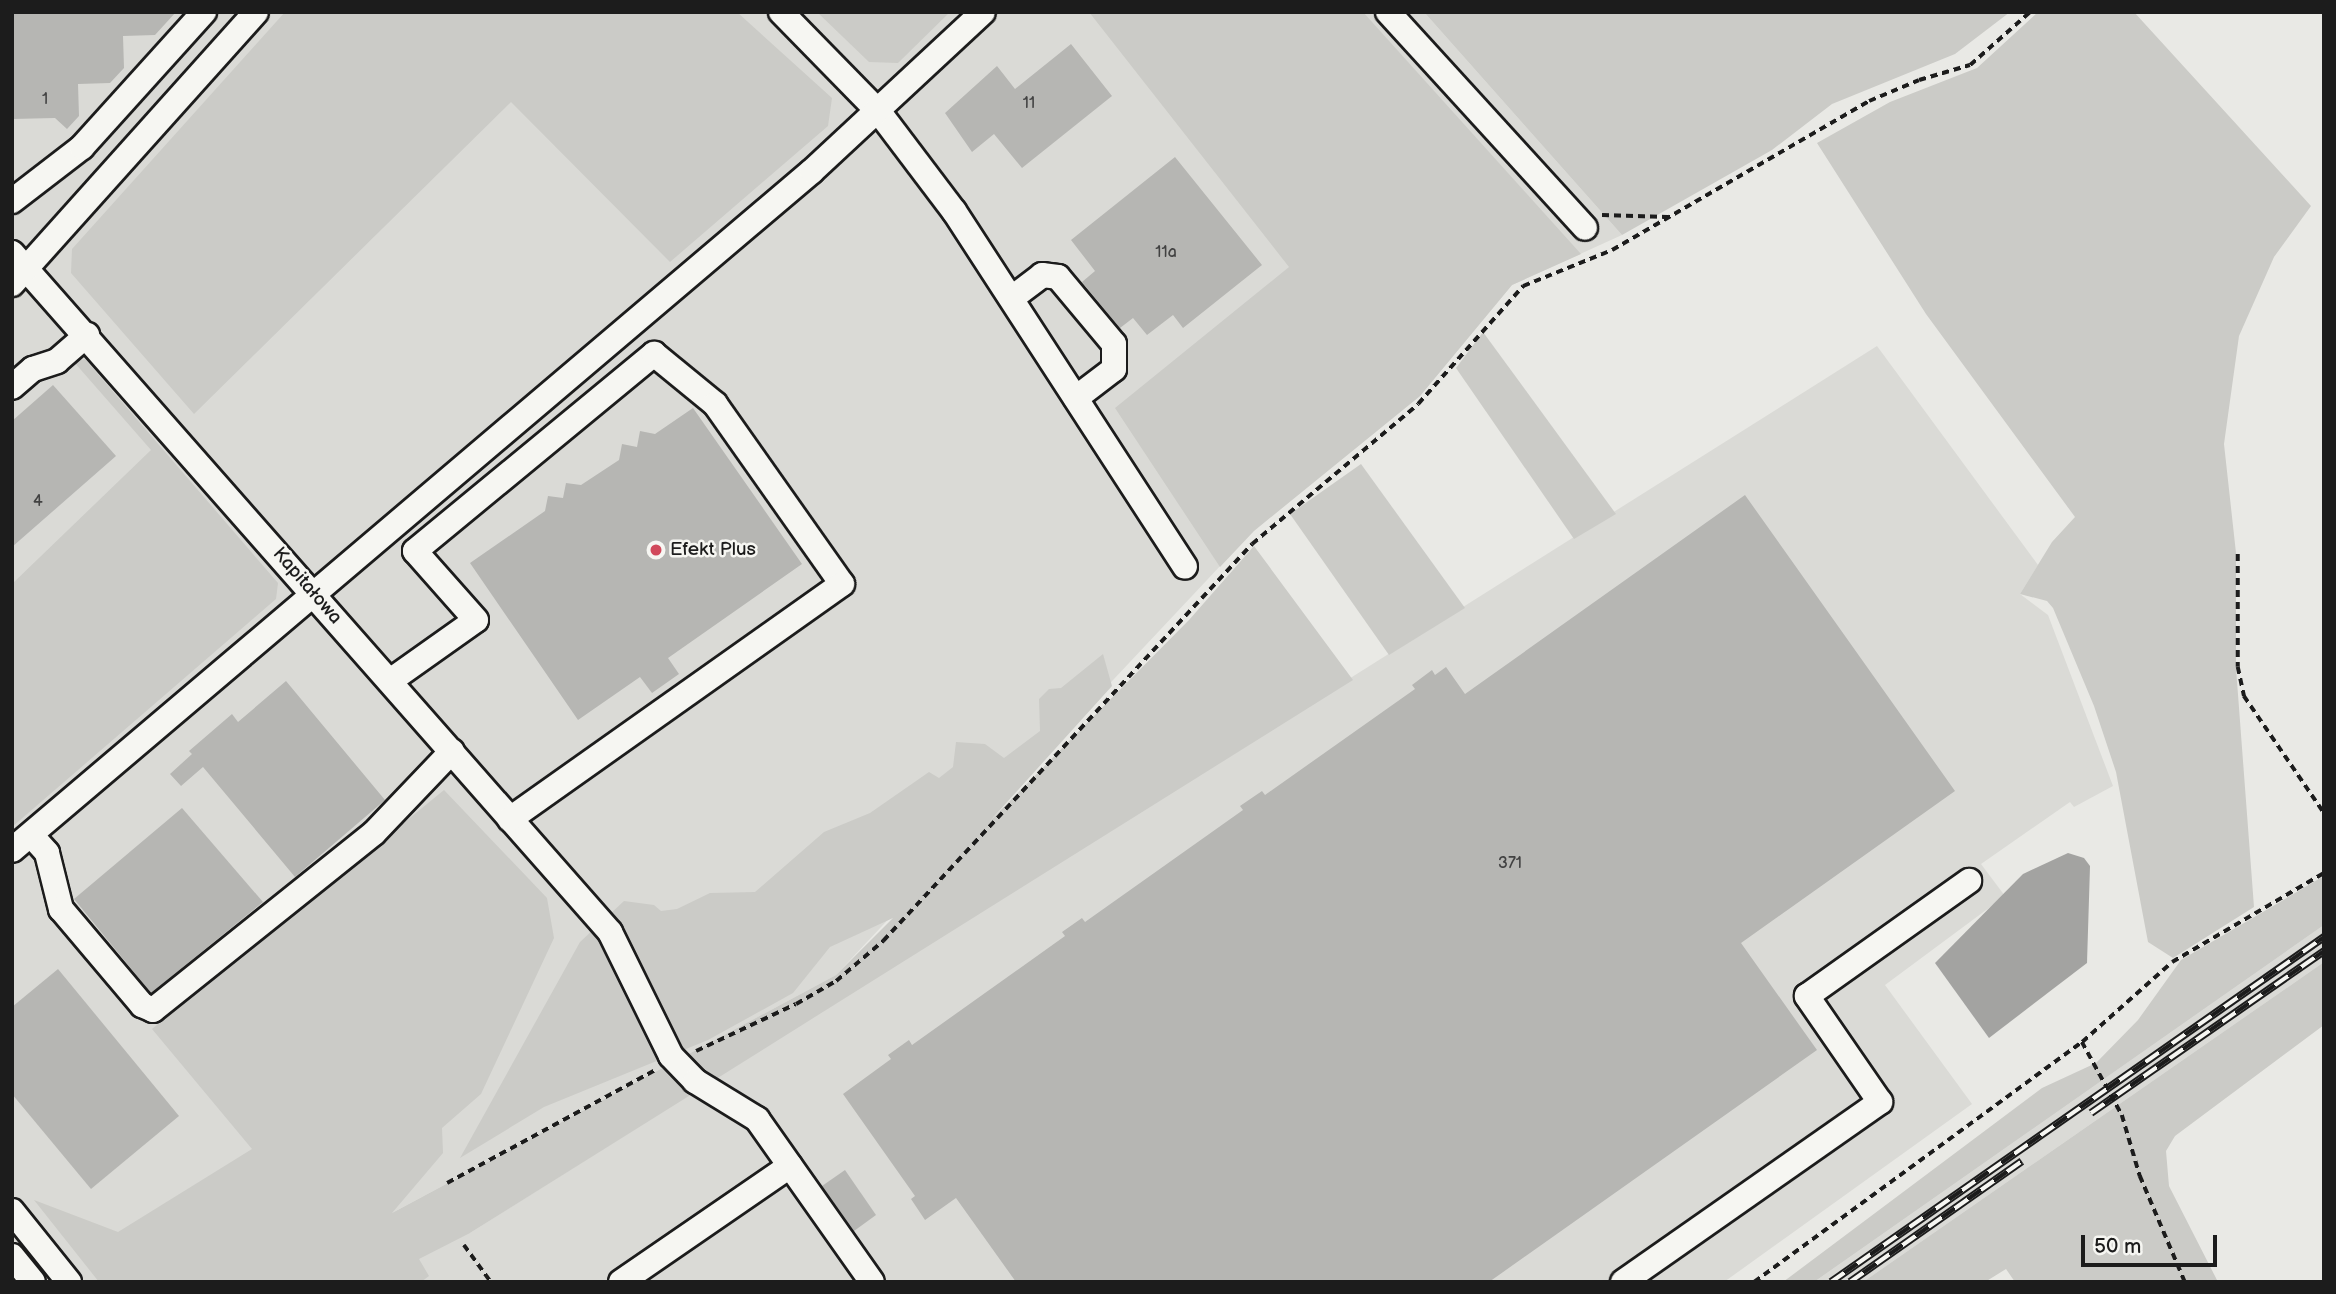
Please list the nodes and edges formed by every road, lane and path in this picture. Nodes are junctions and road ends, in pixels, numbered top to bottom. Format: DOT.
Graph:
graph roads {
  1 [pos="204,12"];
  2 [pos="256,12"];
  3 [pos="781,12"];
  4 [pos="984,12"];
  5 [pos="1388,12"];
  6 [pos="2030,12"];
  7 [pos="878,112"];
  8 [pos="12,201"];
  9 [pos="1670,217"];
  10 [pos="1581,224"];
  11 [pos="17,268"];
  12 [pos="1012,298"];
  13 [pos="87,335"];
  14 [pos="12,387"];
  15 [pos="1076,398"];
  16 [pos="2238,554"];
  17 [pos="1185,568"];
  18 [pos="314,594"];
  19 [pos="390,681"];
  20 [pos="452,751"];
  21 [pos="2324,813"];
  22 [pos="510,819"];
  23 [pos="21,842"];
  24 [pos="2324,873"];
  25 [pos="1969,881"];
  26 [pos="2082,1042"];
  27 [pos="673,1058"];
  28 [pos="790,1166"];
  29 [pos="447,1183"];
  30 [pos="12,1211"];
  31 [pos="464,1245"];
  32 [pos="12,1256"];
  33 [pos="33,1282"];
  34 [pos="69,1282"];
  35 [pos="491,1282"];
  36 [pos="621,1282"];
  37 [pos="872,1282"];
  38 [pos="1623,1282"];
  39 [pos="1754,1282"];
  40 [pos="2185,1282"];
  1 -- 8 [label="street"];
  2 -- 11 [label="street"];
  3 -- 7 [label="street"];
  4 -- 7 [label="street"];
  5 -- 10 [label="street"];
  6 -- 9 [label="path"];
  7 -- 12 [label="street"];
  7 -- 18 [label="street"];
  9 -- 10 [label="path"];
  9 -- 27 [label="path"];
  11 -- 13 [label="street, Kapitałowa"];
  12 -- 15 [label="street"];
  12 -- 15 [label="street"];
  13 -- 14 [label="street"];
  13 -- 18 [label="street, Kapitałowa"];
  15 -- 17 [label="street"];
  16 -- 21 [label="path"];
  18 -- 19 [label="street, Kapitałowa"];
  18 -- 23 [label="street"];
  19 -- 20 [label="street, Kapitałowa"];
  19 -- 22 [label="street"];
  20 -- 22 [label="street, Kapitałowa"];
  20 -- 23 [label="street"];
  22 -- 27 [label="street, Kapitałowa"];
  24 -- 26 [label="path"];
  25 -- 38 [label="street"];
  26 -- 39 [label="path"];
  26 -- 40 [label="path"];
  27 -- 28 [label="street"];
  27 -- 29 [label="path"];
  28 -- 36 [label="street"];
  28 -- 37 [label="street"];
  30 -- 34 [label="street"];
  31 -- 35 [label="path"];
  32 -- 33 [label="street"];
}
